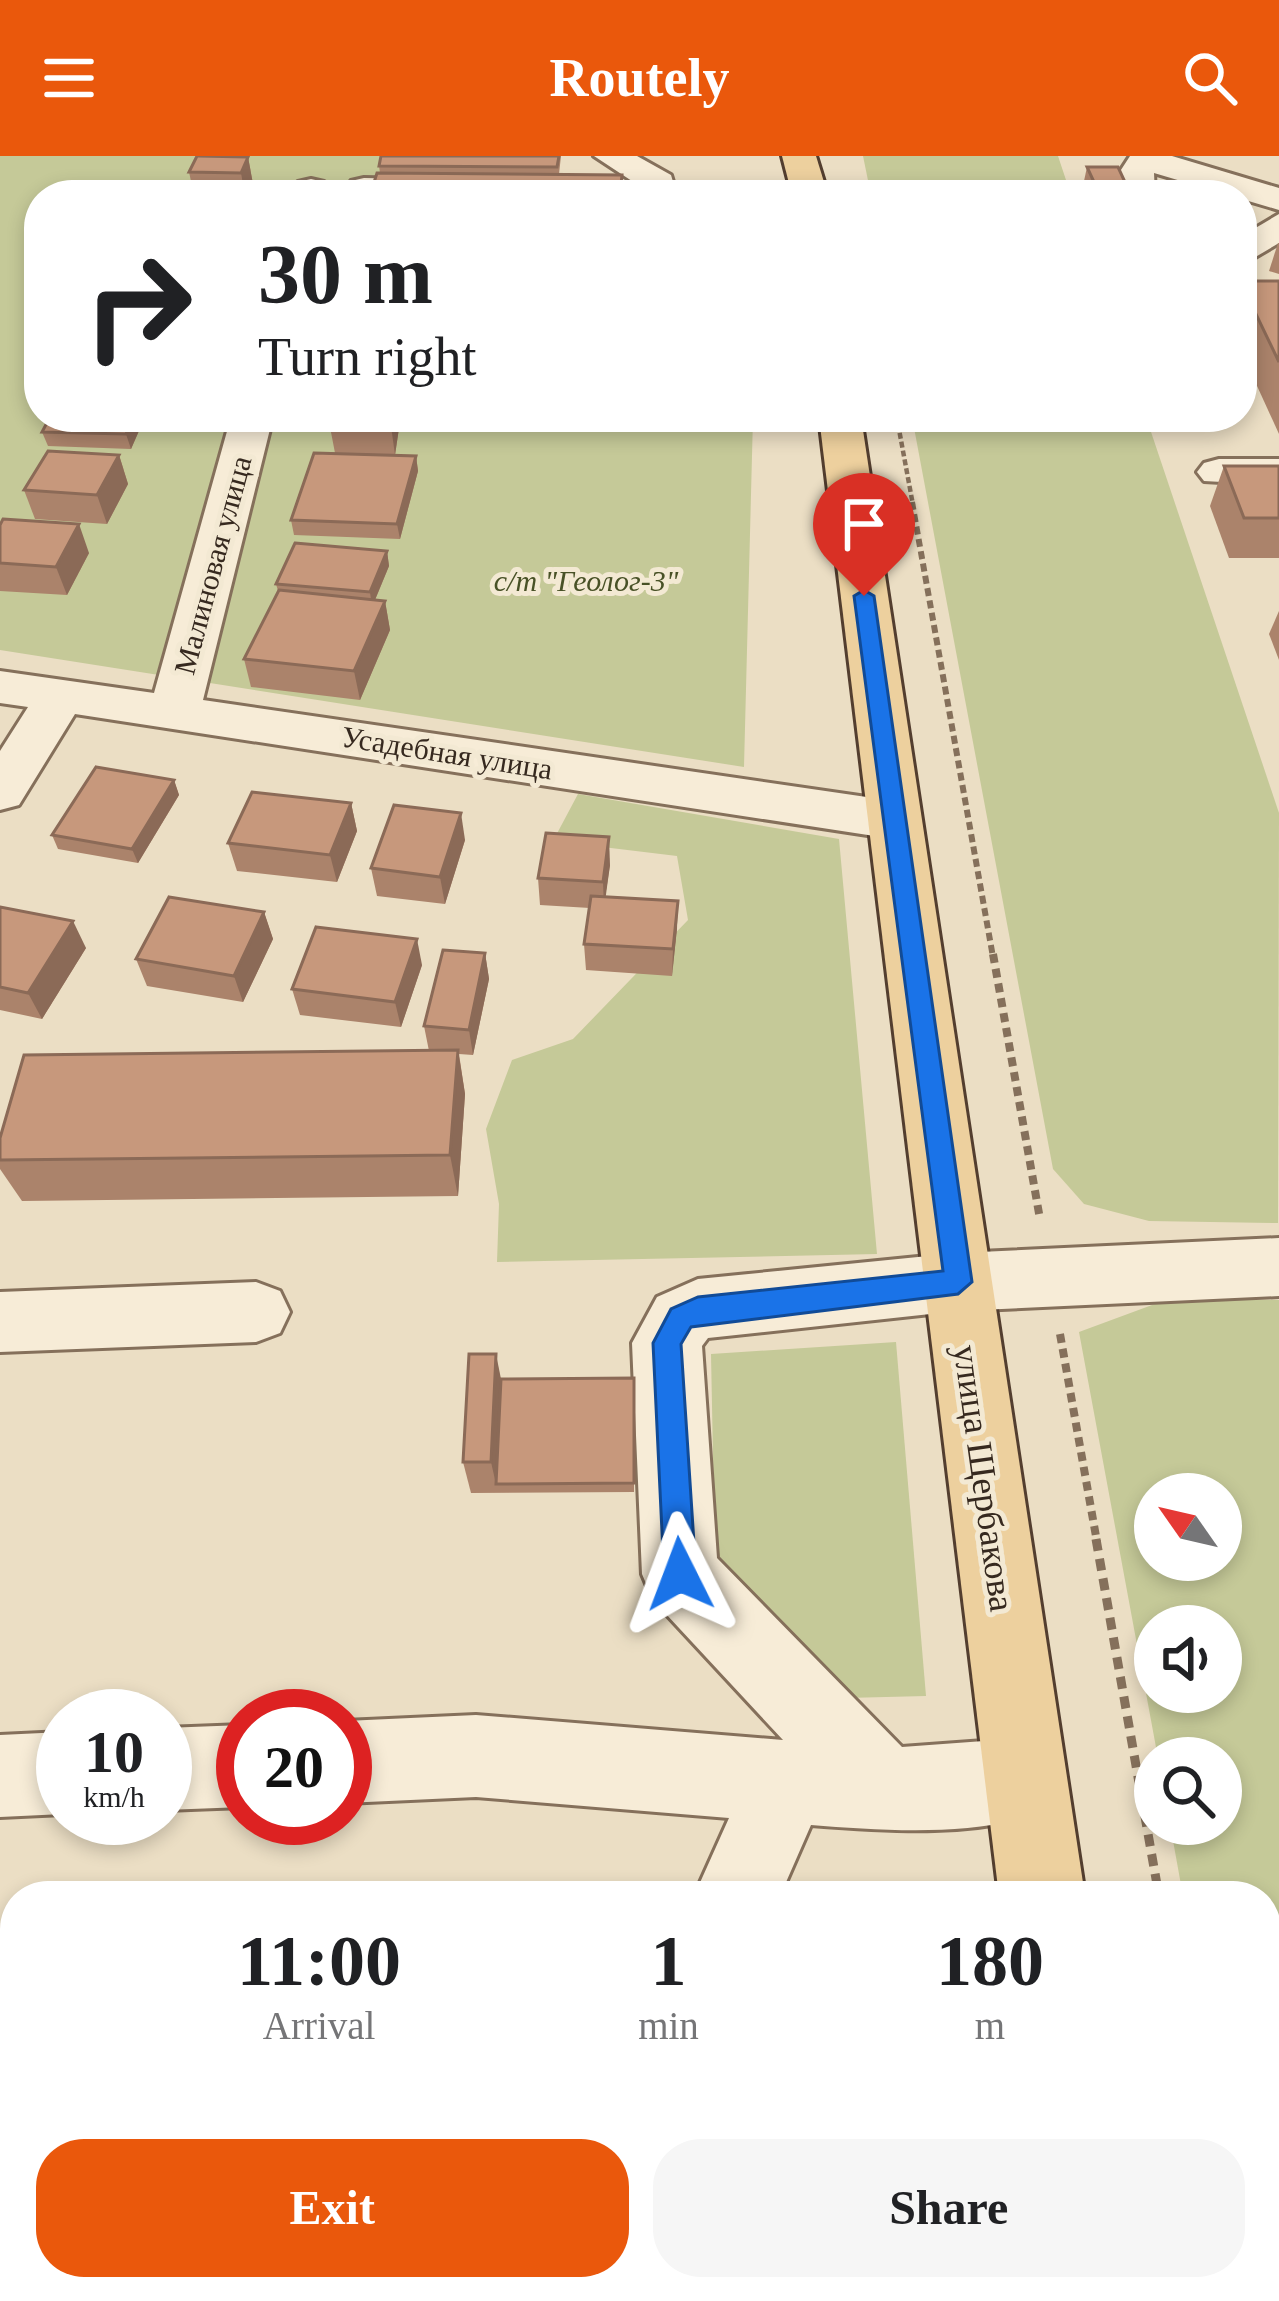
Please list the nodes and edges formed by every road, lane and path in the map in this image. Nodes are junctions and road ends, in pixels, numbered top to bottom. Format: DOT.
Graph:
graph roads {
  1 [pos="611,156"];
  2 [pos="655,180"];
  3 [pos="1136,180"];
  4 [pos="1215,180"];
  5 [pos="1279,225"];
  6 [pos="1257,256"];
  7 [pos="248,432"];
  8 [pos="842,432"];
  9 [pos="899,432"];
  10 [pos="1219,472"];
  11 [pos="1279,472"];
  12 [pos="0,687"];
  13 [pos="60,698"];
  14 [pos="174,712"];
  15 [pos="0,792"];
  16 [pos="894,820"];
  17 [pos="1279,1267"];
  18 [pos="1050,1278"];
  19 [pos="958,1282"];
  20 [pos="256,1312"];
  21 [pos="0,1322"];
  22 [pos="372,1761"];
  23 [pos="36,1774"];
  24 [pos="0,1775"];
  25 [pos="1026,1779"];
  26 [pos="788,1782"];
  27 [pos="886,1790"];
  28 [pos="744,1881"];
  29 [pos="1040,1881"];
  30 [pos="1157,1881"];
  1 -- 2 [label="street"];
  3 -- 4 [label="street"];
  5 -- 6 [label="street"];
  7 -- 14 [label="street, Малиновая улица"];
  8 -- 16 [label="main road, улица Щербакова"];
  9 -- 18 [label="path"];
  10 -- 11 [label="street"];
  12 -- 13 [label="street, Усадебная улица"];
  13 -- 14 [label="street, Усадебная улица"];
  13 -- 15 [label="street"];
  14 -- 16 [label="street, Усадебная улица"];
  16 -- 19 [label="main road, улица Щербакова"];
  17 -- 18 [label="street"];
  18 -- 19 [label="street"];
  18 -- 30 [label="path"];
  19 -- 25 [label="main road, улица Щербакова"];
  19 -- 27 [label="street"];
  20 -- 21 [label="street"];
  22 -- 26 [label="street"];
  23 -- 24 [label="street"];
  25 -- 27 [label="street"];
  25 -- 29 [label="main road, улица Щербакова"];
  26 -- 27 [label="street"];
  26 -- 28 [label="street"];
}
